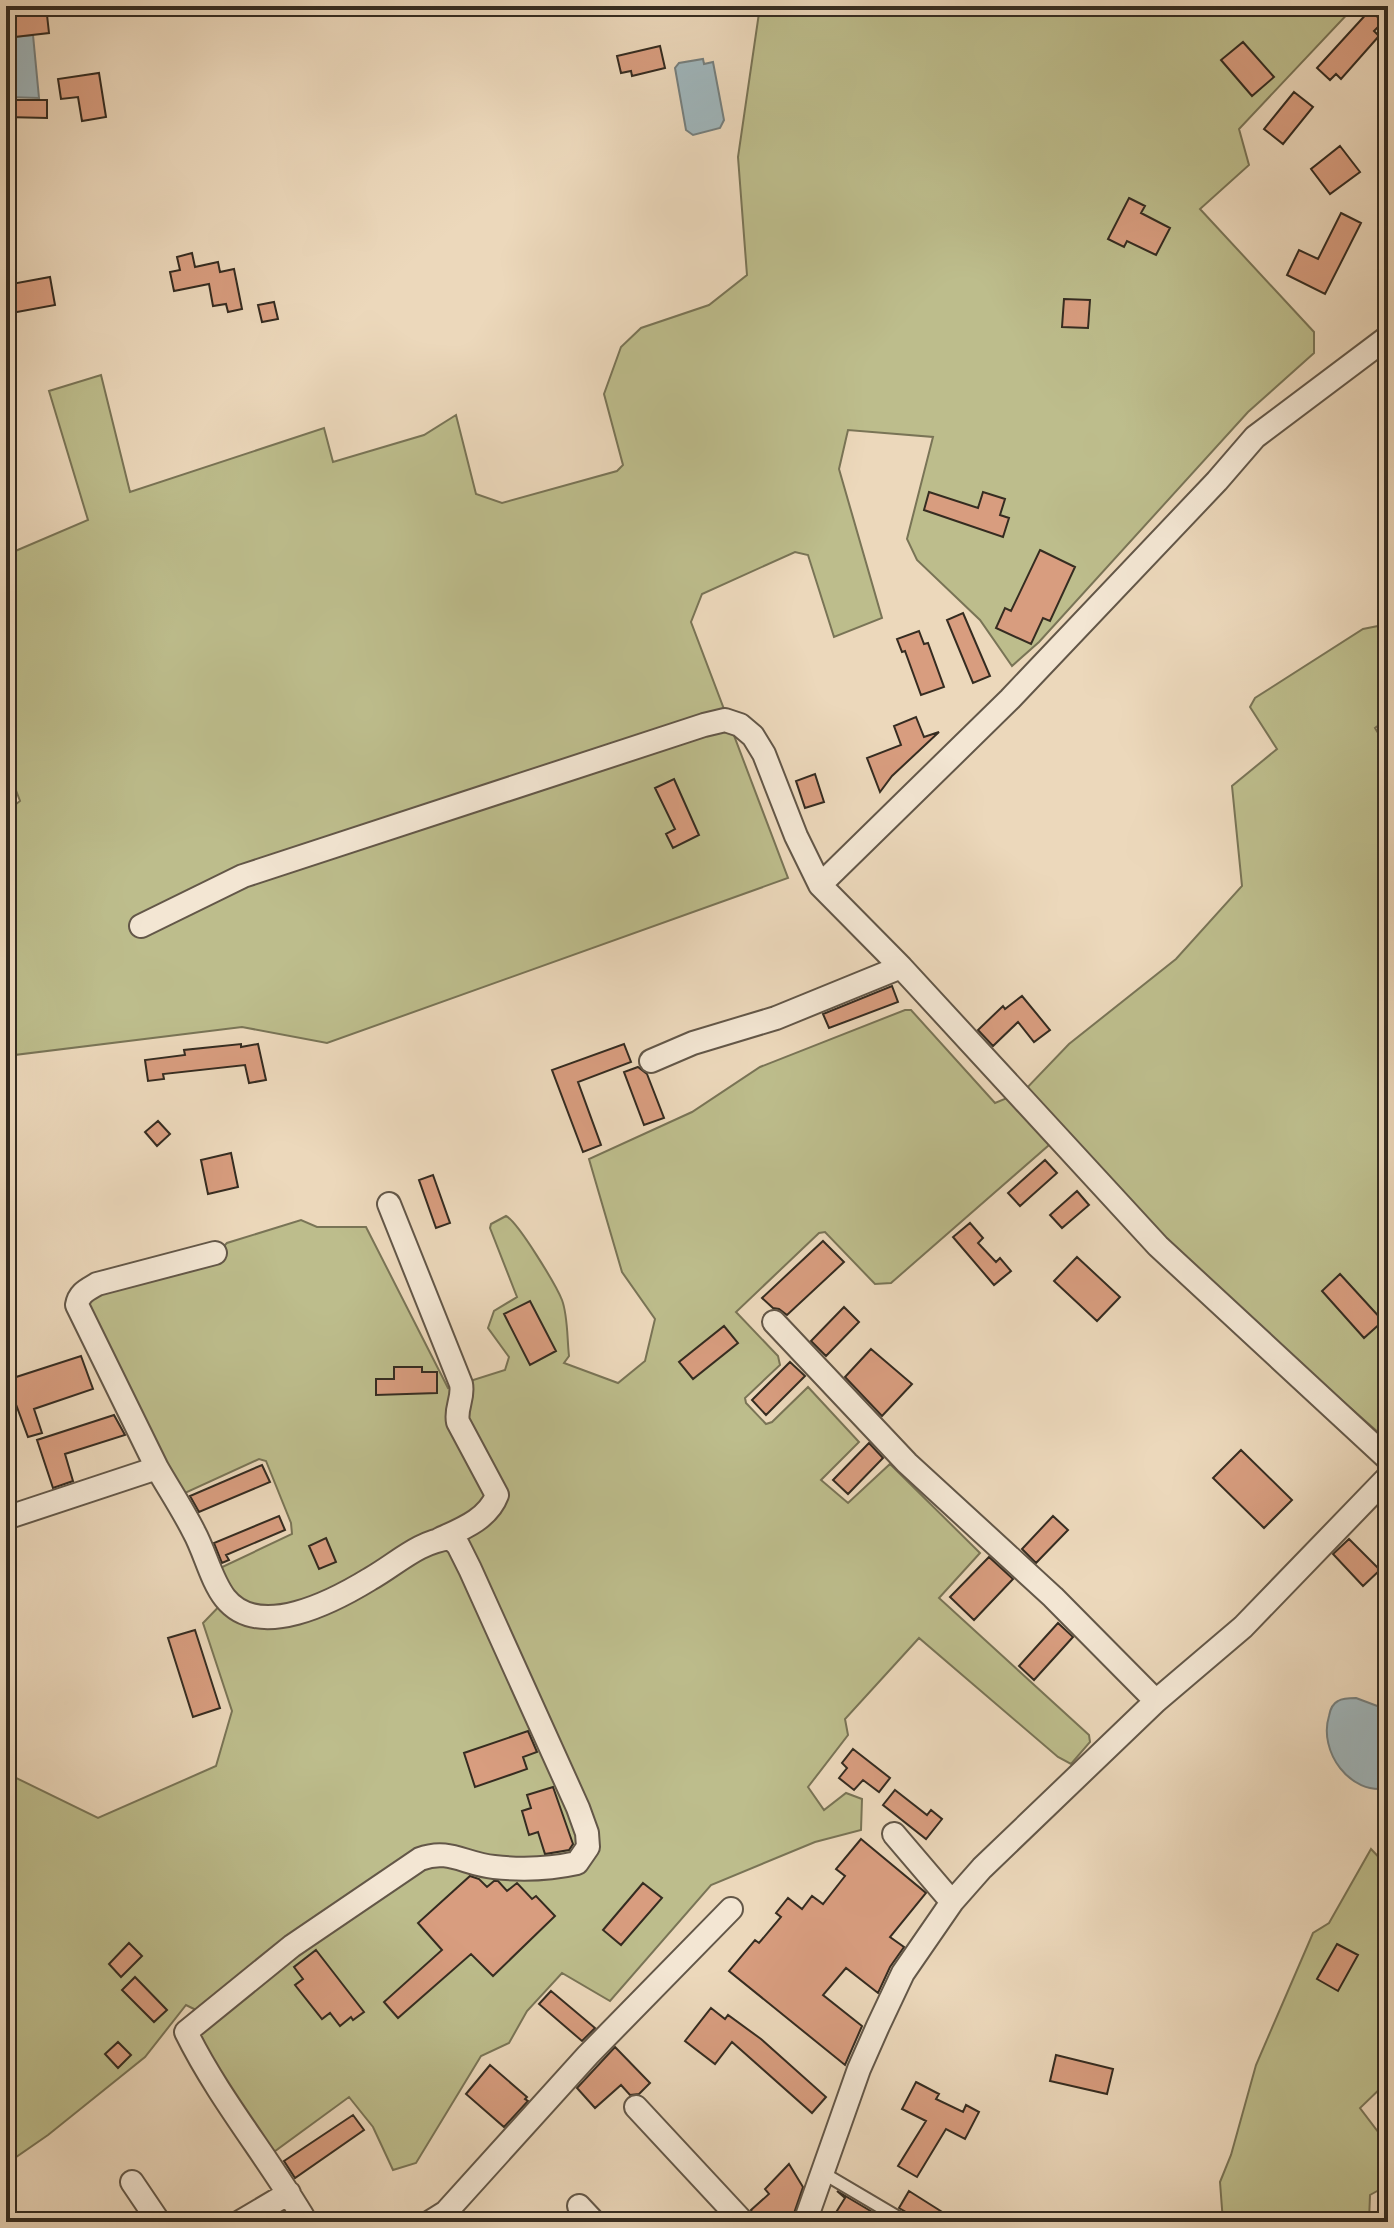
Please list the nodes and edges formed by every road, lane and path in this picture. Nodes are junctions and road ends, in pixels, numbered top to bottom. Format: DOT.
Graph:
graph roads {
  1 [pos="1388,337"];
  2 [pos="820,885"];
  3 [pos="141,926"];
  4 [pos="901,967"];
  5 [pos="651,1061"];
  6 [pos="389,1204"];
  7 [pos="215,1253"];
  8 [pos="774,1322"];
  9 [pos="1388,1459"];
  10 [pos="157,1468"];
  11 [pos="1388,1477"];
  12 [pos="6,1518"];
  13 [pos="440,1539"];
  14 [pos="1156,1701"];
  15 [pos="894,1834"];
  16 [pos="952,1902"];
  17 [pos="731,1909"];
  18 [pos="636,2107"];
  19 [pos="823,2173"];
  20 [pos="132,2182"];
  21 [pos="289,2193"];
  22 [pos="155,2220"];
  23 [pos="240,2222"];
  24 [pos="306,2222"];
  25 [pos="430,2222"];
  26 [pos="743,2222"];
  27 [pos="805,2222"];
  28 [pos="906,2222"];
  1 -- 2 [label="street"];
  2 -- 3 [label="street"];
  2 -- 4 [label="street"];
  4 -- 5 [label="street"];
  4 -- 9 [label="street"];
  6 -- 13 [label="street"];
  7 -- 10 [label="street"];
  8 -- 14 [label="street"];
  10 -- 12 [label="street"];
  10 -- 13 [label="street"];
  11 -- 14 [label="street"];
  13 -- 21 [label="street"];
  14 -- 16 [label="street"];
  15 -- 16 [label="street"];
  16 -- 19 [label="street"];
  17 -- 25 [label="street"];
  18 -- 26 [label="street"];
  19 -- 27 [label="street"];
  19 -- 28 [label="lane"];
  20 -- 22 [label="street"];
  21 -- 23 [label="street"];
  21 -- 24 [label="street"];
}
